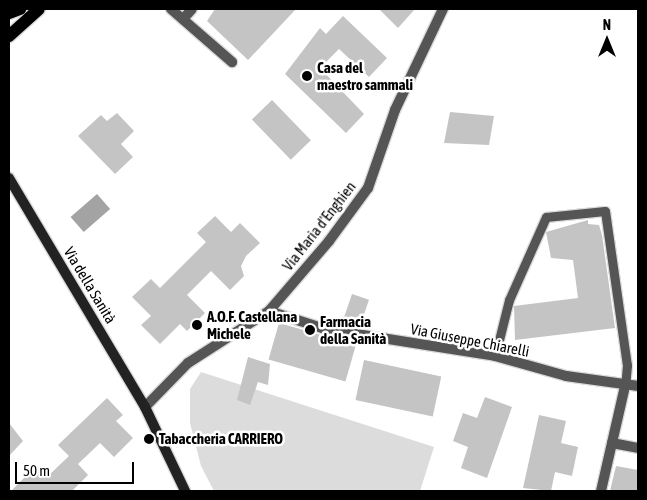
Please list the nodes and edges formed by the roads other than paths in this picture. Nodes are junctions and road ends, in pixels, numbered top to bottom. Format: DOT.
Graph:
graph roads {
  1 [pos="39,9"];
  2 [pos="171,9"];
  3 [pos="192,9"];
  4 [pos="443,9"];
  5 [pos="183,19"];
  6 [pos="9,36"];
  7 [pos="232,62"];
  8 [pos="9,178"];
  9 [pos="269,311"];
  10 [pos="495,356"];
  11 [pos="625,386"];
  12 [pos="638,386"];
  13 [pos="145,407"];
  14 [pos="612,443"];
  15 [pos="638,448"];
  16 [pos="185,491"];
  17 [pos="601,491"];
  1 -- 6 [label="main road"];
  2 -- 5 [label="street"];
  3 -- 5 [label="street"];
  4 -- 9 [label="street, Via Maria d'Enghien"];
  5 -- 7 [label="street"];
  8 -- 13 [label="main road, Via della Sanità"];
  9 -- 10 [label="street, Via Giuseppe Chiarelli"];
  9 -- 13 [label="street, Via Maria d'Enghien"];
  10 -- 11 [label="street, Via Giuseppe Chiarelli"];
  10 -- 11 [label="lane"];
  11 -- 12 [label="street, Via Giuseppe Chiarelli"];
  11 -- 14 [label="street"];
  13 -- 16 [label="main road, Via della Sanità"];
  14 -- 15 [label="street"];
  14 -- 17 [label="street"];
}
